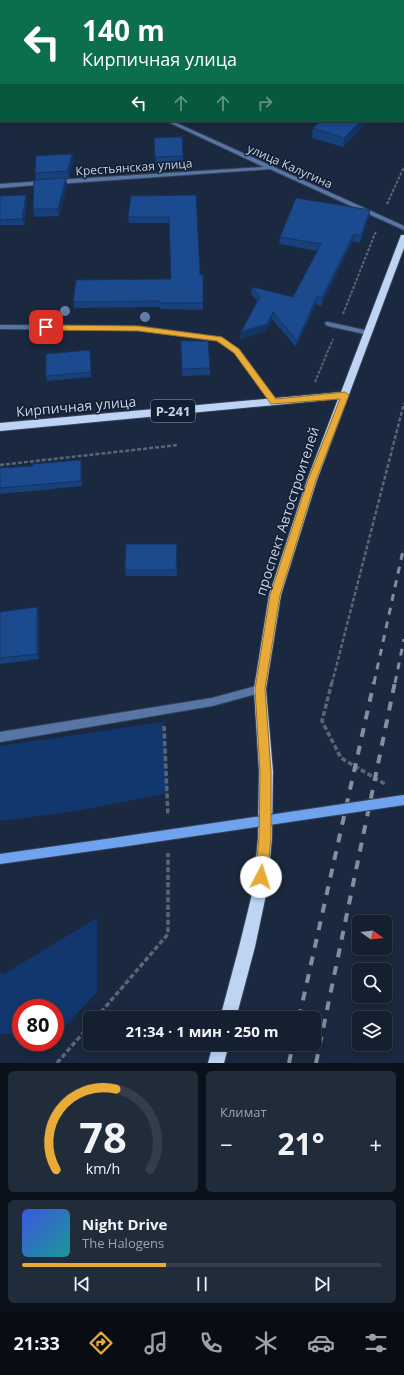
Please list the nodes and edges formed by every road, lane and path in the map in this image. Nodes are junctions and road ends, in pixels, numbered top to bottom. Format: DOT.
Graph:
graph roads {
  1 [pos="170,122"];
  2 [pos="404,166"];
  3 [pos="269,168"];
  4 [pos="0,186"];
  5 [pos="382,218"];
  6 [pos="404,228"];
  7 [pos="404,237"];
  8 [pos="328,324"];
  9 [pos="338,326"];
  10 [pos="0,327"];
  11 [pos="369,333"];
  12 [pos="345,395"];
  13 [pos="308,400"];
  14 [pos="274,402"];
  15 [pos="404,403"];
  16 [pos="0,427"];
  17 [pos="178,445"];
  18 [pos="0,465"];
  19 [pos="260,689"];
  20 [pos="163,710"];
  21 [pos="0,737"];
  22 [pos="388,786"];
  23 [pos="404,800"];
  24 [pos="168,817"];
  25 [pos="168,848"];
  26 [pos="0,860"];
  27 [pos="102,1011"];
  28 [pos="230,1011"];
  29 [pos="83,1033"];
  30 [pos="219,1051"];
  31 [pos="57,1063"];
  32 [pos="216,1063"];
  1 -- 3 [label="street, улица Калугина"];
  2 -- 5 [label="path"];
  3 -- 4 [label="street, Крестьянская улица"];
  3 -- 5 [label="street, улица Калугина"];
  5 -- 6 [label="street, улица Калугина"];
  5 -- 9 [label="path"];
  7 -- 11 [label="highway, проспект Автостроителей"];
  8 -- 9 [label="street"];
  9 -- 11 [label="street"];
  9 -- 13 [label="path"];
  10 -- 14 [label="street"];
  11 -- 12 [label="highway, проспект Автостроителей"];
  12 -- 13 [label="highway, Кирпичная улица / Р-241"];
  12 -- 19 [label="highway, проспект Автостроителей"];
  13 -- 14 [label="highway, Кирпичная улица / Р-241"];
  14 -- 16 [label="highway, Кирпичная улица / Р-241"];
  15 -- 22 [label="path"];
  17 -- 18 [label="path"];
  19 -- 20 [label="street"];
  19 -- 28 [label="highway, проспект Автостроителей"];
  20 -- 21 [label="street"];
  20 -- 24 [label="path"];
  23 -- 26 [label="main road, bridge"];
  25 -- 27 [label="path"];
  29 -- 31 [label="path"];
  30 -- 32 [label="highway"];
}
